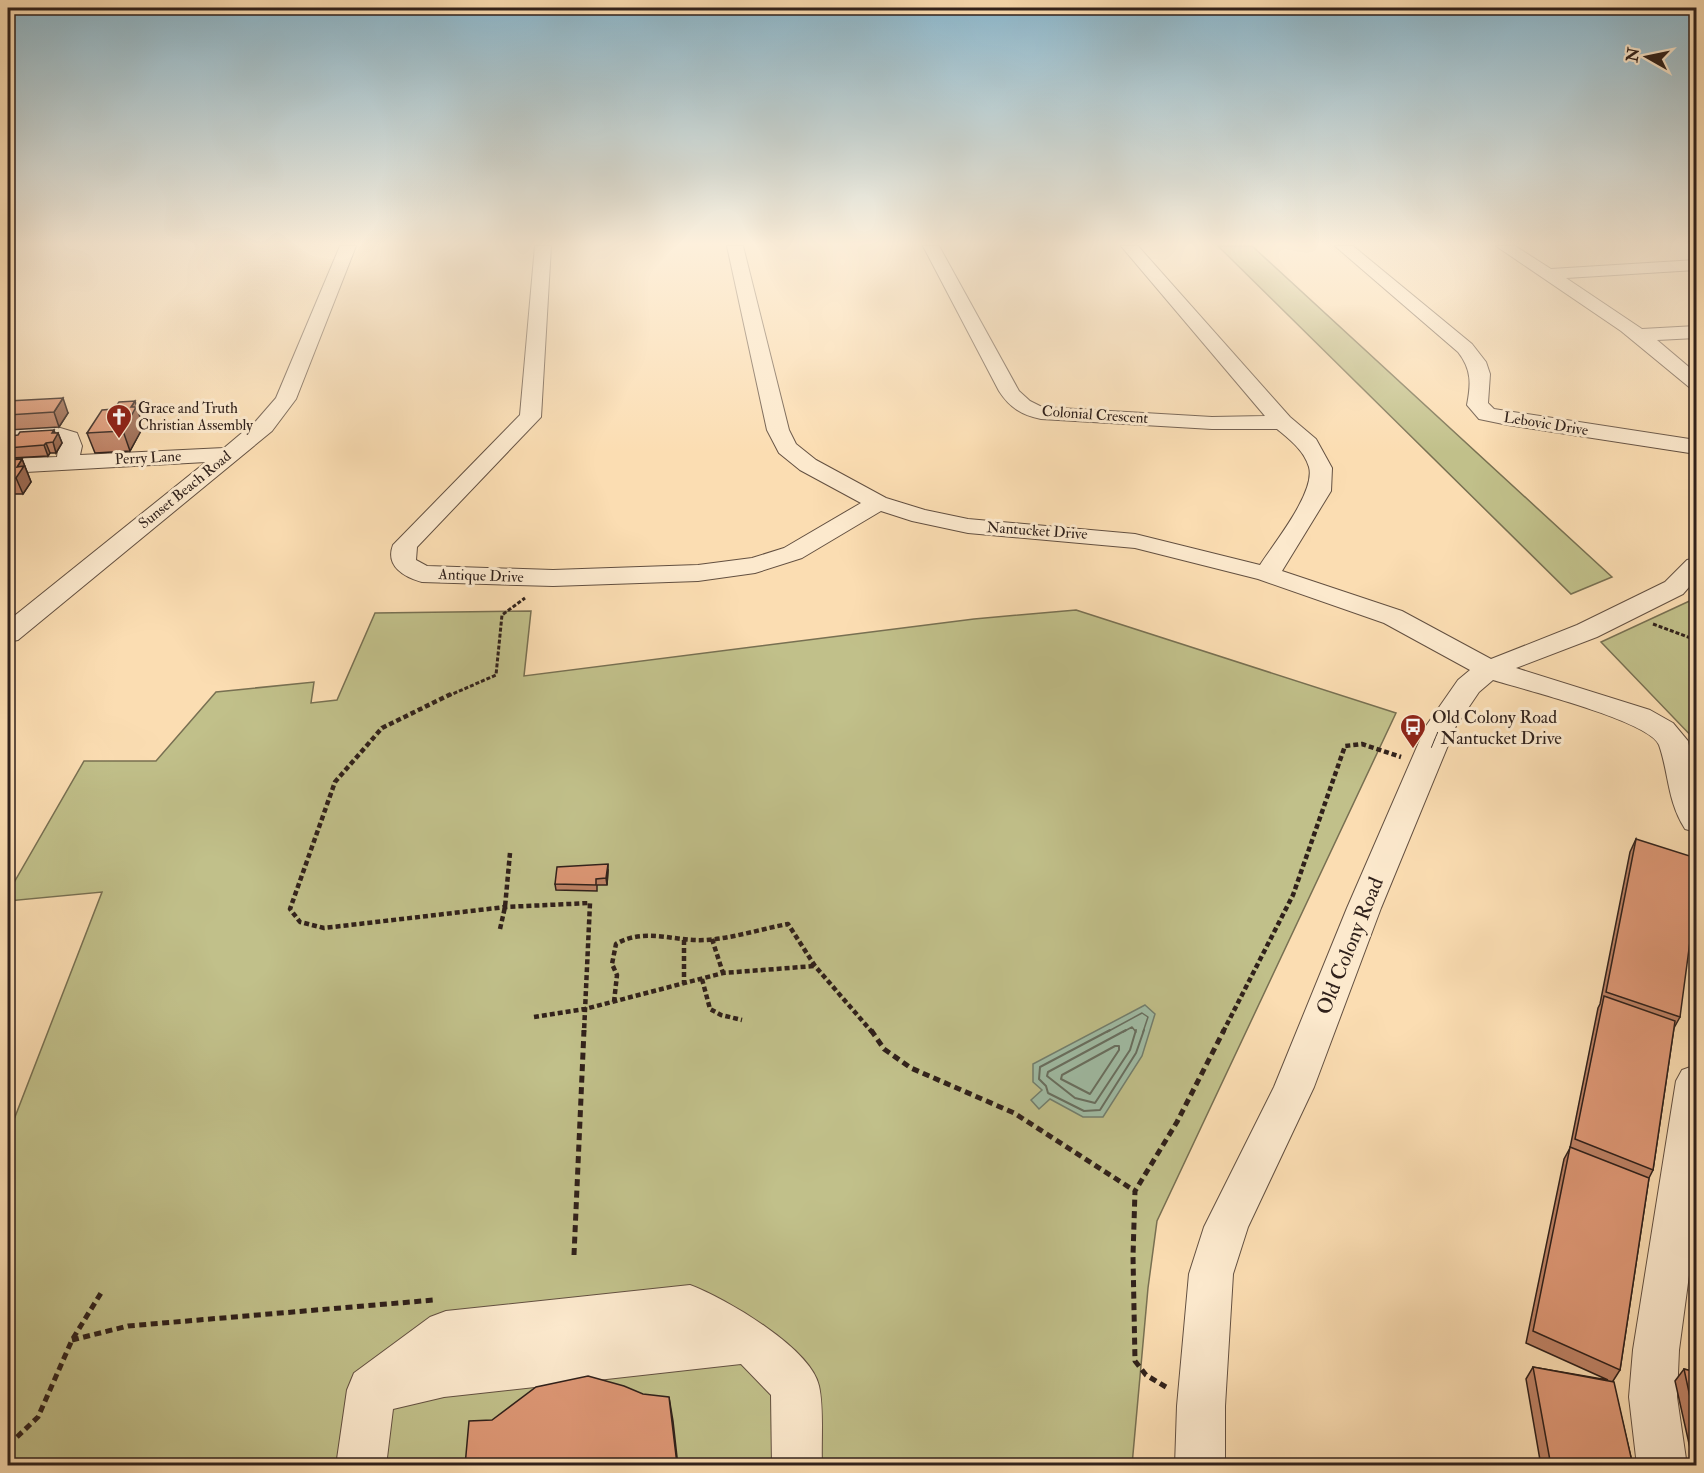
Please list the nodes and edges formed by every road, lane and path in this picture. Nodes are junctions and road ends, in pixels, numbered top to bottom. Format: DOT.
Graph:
graph roads {
  1 [pos="320,315"];
  2 [pos="539,315"];
  3 [pos="751,315"];
  4 [pos="969,315"];
  5 [pos="1189,315"];
  6 [pos="1426,315"];
  7 [pos="1608,315"];
  8 [pos="1696,332"];
  9 [pos="1638,335"];
  10 [pos="1696,383"];
  11 [pos="1282,422"];
  12 [pos="8,436"];
  13 [pos="1696,447"];
  14 [pos="229,454"];
  15 [pos="67,462"];
  16 [pos="8,466"];
  17 [pos="878,503"];
  18 [pos="1696,565"];
  19 [pos="1267,574"];
  20 [pos="553,578"];
  21 [pos="1624,613"];
  22 [pos="8,634"];
  23 [pos="1696,640"];
  24 [pos="1489,669"];
  25 [pos="1425,765"];
  26 [pos="1696,820"];
  27 [pos="510,853"];
  28 [pos="505,907"];
  29 [pos="500,929"];
  30 [pos="712,939"];
  31 [pos="684,940"];
  32 [pos="815,966"];
  33 [pos="723,973"];
  34 [pos="702,979"];
  35 [pos="684,984"];
  36 [pos="614,1002"];
  37 [pos="585,1009"];
  38 [pos="534,1017"];
  39 [pos="742,1020"];
  40 [pos="1696,1081"];
  41 [pos="1135,1191"];
  42 [pos="574,1255"];
  43 [pos="101,1293"];
  44 [pos="442,1299"];
  45 [pos="72,1340"];
  46 [pos="1201,1406"];
  47 [pos="17,1437"];
  48 [pos="361,1466"];
  49 [pos="797,1466"];
  50 [pos="1200,1466"];
  51 [pos="1662,1466"];
  1 -- 14 [label="street, Sunset Beach Road"];
  2 -- 20 [label="street, Antique Drive"];
  3 -- 17 [label="street, Nantucket Drive"];
  4 -- 11 [label="street, Colonial Crescent"];
  5 -- 11 [label="street"];
  6 -- 13 [label="street, Lebovic Drive"];
  7 -- 9 [label="street"];
  8 -- 9 [label="street"];
  9 -- 10 [label="street"];
  11 -- 19 [label="street"];
  12 -- 15 [label="street"];
  14 -- 15 [label="street, Perry Lane"];
  14 -- 22 [label="street, Sunset Beach Road"];
  15 -- 16 [label="street, Perry Lane"];
  17 -- 19 [label="street, Nantucket Drive"];
  17 -- 20 [label="street, Antique Drive"];
  18 -- 21 [label="street, Old Colony Road"];
  19 -- 24 [label="street, Nantucket Drive"];
  20 -- 28 [label="path"];
  21 -- 23 [label="path"];
  21 -- 24 [label="street, Old Colony Road"];
  24 -- 25 [label="street, Old Colony Road"];
  24 -- 26 [label="street, Nantucket Drive"];
  25 -- 41 [label="path"];
  25 -- 46 [label="street, Old Colony Road"];
  27 -- 28 [label="path"];
  28 -- 29 [label="path"];
  28 -- 37 [label="path"];
  30 -- 31 [label="path"];
  30 -- 32 [label="path"];
  30 -- 33 [label="path"];
  31 -- 35 [label="path"];
  31 -- 36 [label="path"];
  32 -- 33 [label="path"];
  32 -- 41 [label="path"];
  33 -- 34 [label="path"];
  34 -- 35 [label="path"];
  34 -- 39 [label="path"];
  35 -- 36 [label="path"];
  36 -- 37 [label="path"];
  37 -- 38 [label="path"];
  37 -- 42 [label="path"];
  40 -- 51 [label="street"];
  41 -- 46 [label="path"];
  43 -- 45 [label="path"];
  44 -- 45 [label="path"];
  45 -- 47 [label="path"];
  46 -- 50 [label="street, Old Colony Road"];
  48 -- 49 [label="street"];
}
